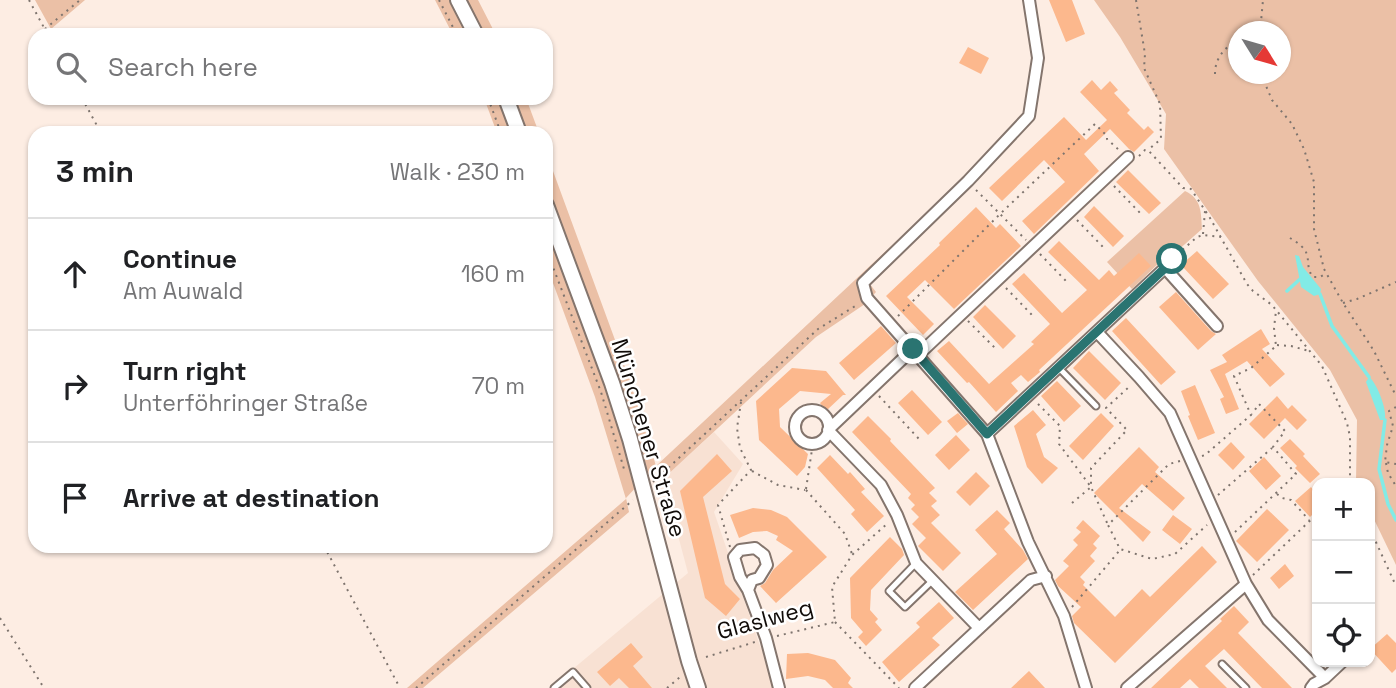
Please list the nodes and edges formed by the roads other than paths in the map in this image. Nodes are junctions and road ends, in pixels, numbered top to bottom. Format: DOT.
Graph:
graph roads {
  1 [pos="458,0"];
  2 [pos="1029,0"];
  3 [pos="472,28"];
  4 [pos="509,105"];
  5 [pos="516,126"];
  6 [pos="1128,158"];
  7 [pos="553,224"];
  8 [pos="1217,326"];
  9 [pos="1097,332"];
  10 [pos="916,352"];
  11 [pos="1059,368"];
  12 [pos="1096,407"];
  13 [pos="828,430"];
  14 [pos="987,434"];
  15 [pos="916,563"];
  16 [pos="1046,576"];
  17 [pos="933,580"];
  18 [pos="1246,584"];
  19 [pos="748,590"];
  20 [pos="979,628"];
  21 [pos="1222,664"];
  22 [pos="1337,667"];
  23 [pos="1325,678"];
  24 [pos="554,688"];
  25 [pos="587,688"];
  26 [pos="698,688"];
  27 [pos="779,688"];
  28 [pos="915,688"];
  29 [pos="1086,688"];
  30 [pos="1127,688"];
  31 [pos="1246,688"];
  32 [pos="1311,688"];
  1 -- 3 [label="main road"];
  2 -- 10 [label="street"];
  4 -- 5 [label="main road"];
  6 -- 10 [label="street"];
  7 -- 26 [label="main road, Münchener Straße"];
  8 -- 9 [label="street"];
  9 -- 11 [label="street"];
  9 -- 18 [label="street"];
  10 -- 13 [label="street"];
  10 -- 14 [label="street"];
  11 -- 12 [label="lane"];
  11 -- 14 [label="street"];
  13 -- 13 [label="street"];
  13 -- 15 [label="street"];
  14 -- 16 [label="street"];
  15 -- 17 [label="street"];
  15 -- 17 [label="lane"];
  16 -- 20 [label="street"];
  16 -- 29 [label="street"];
  17 -- 20 [label="street"];
  18 -- 23 [label="street"];
  18 -- 30 [label="street"];
  19 -- 19 [label="street"];
  19 -- 27 [label="street"];
  20 -- 28 [label="street"];
  21 -- 31 [label="lane"];
  22 -- 23 [label="street"];
  23 -- 32 [label="street"];
  24 -- 25 [label="lane"];
}
